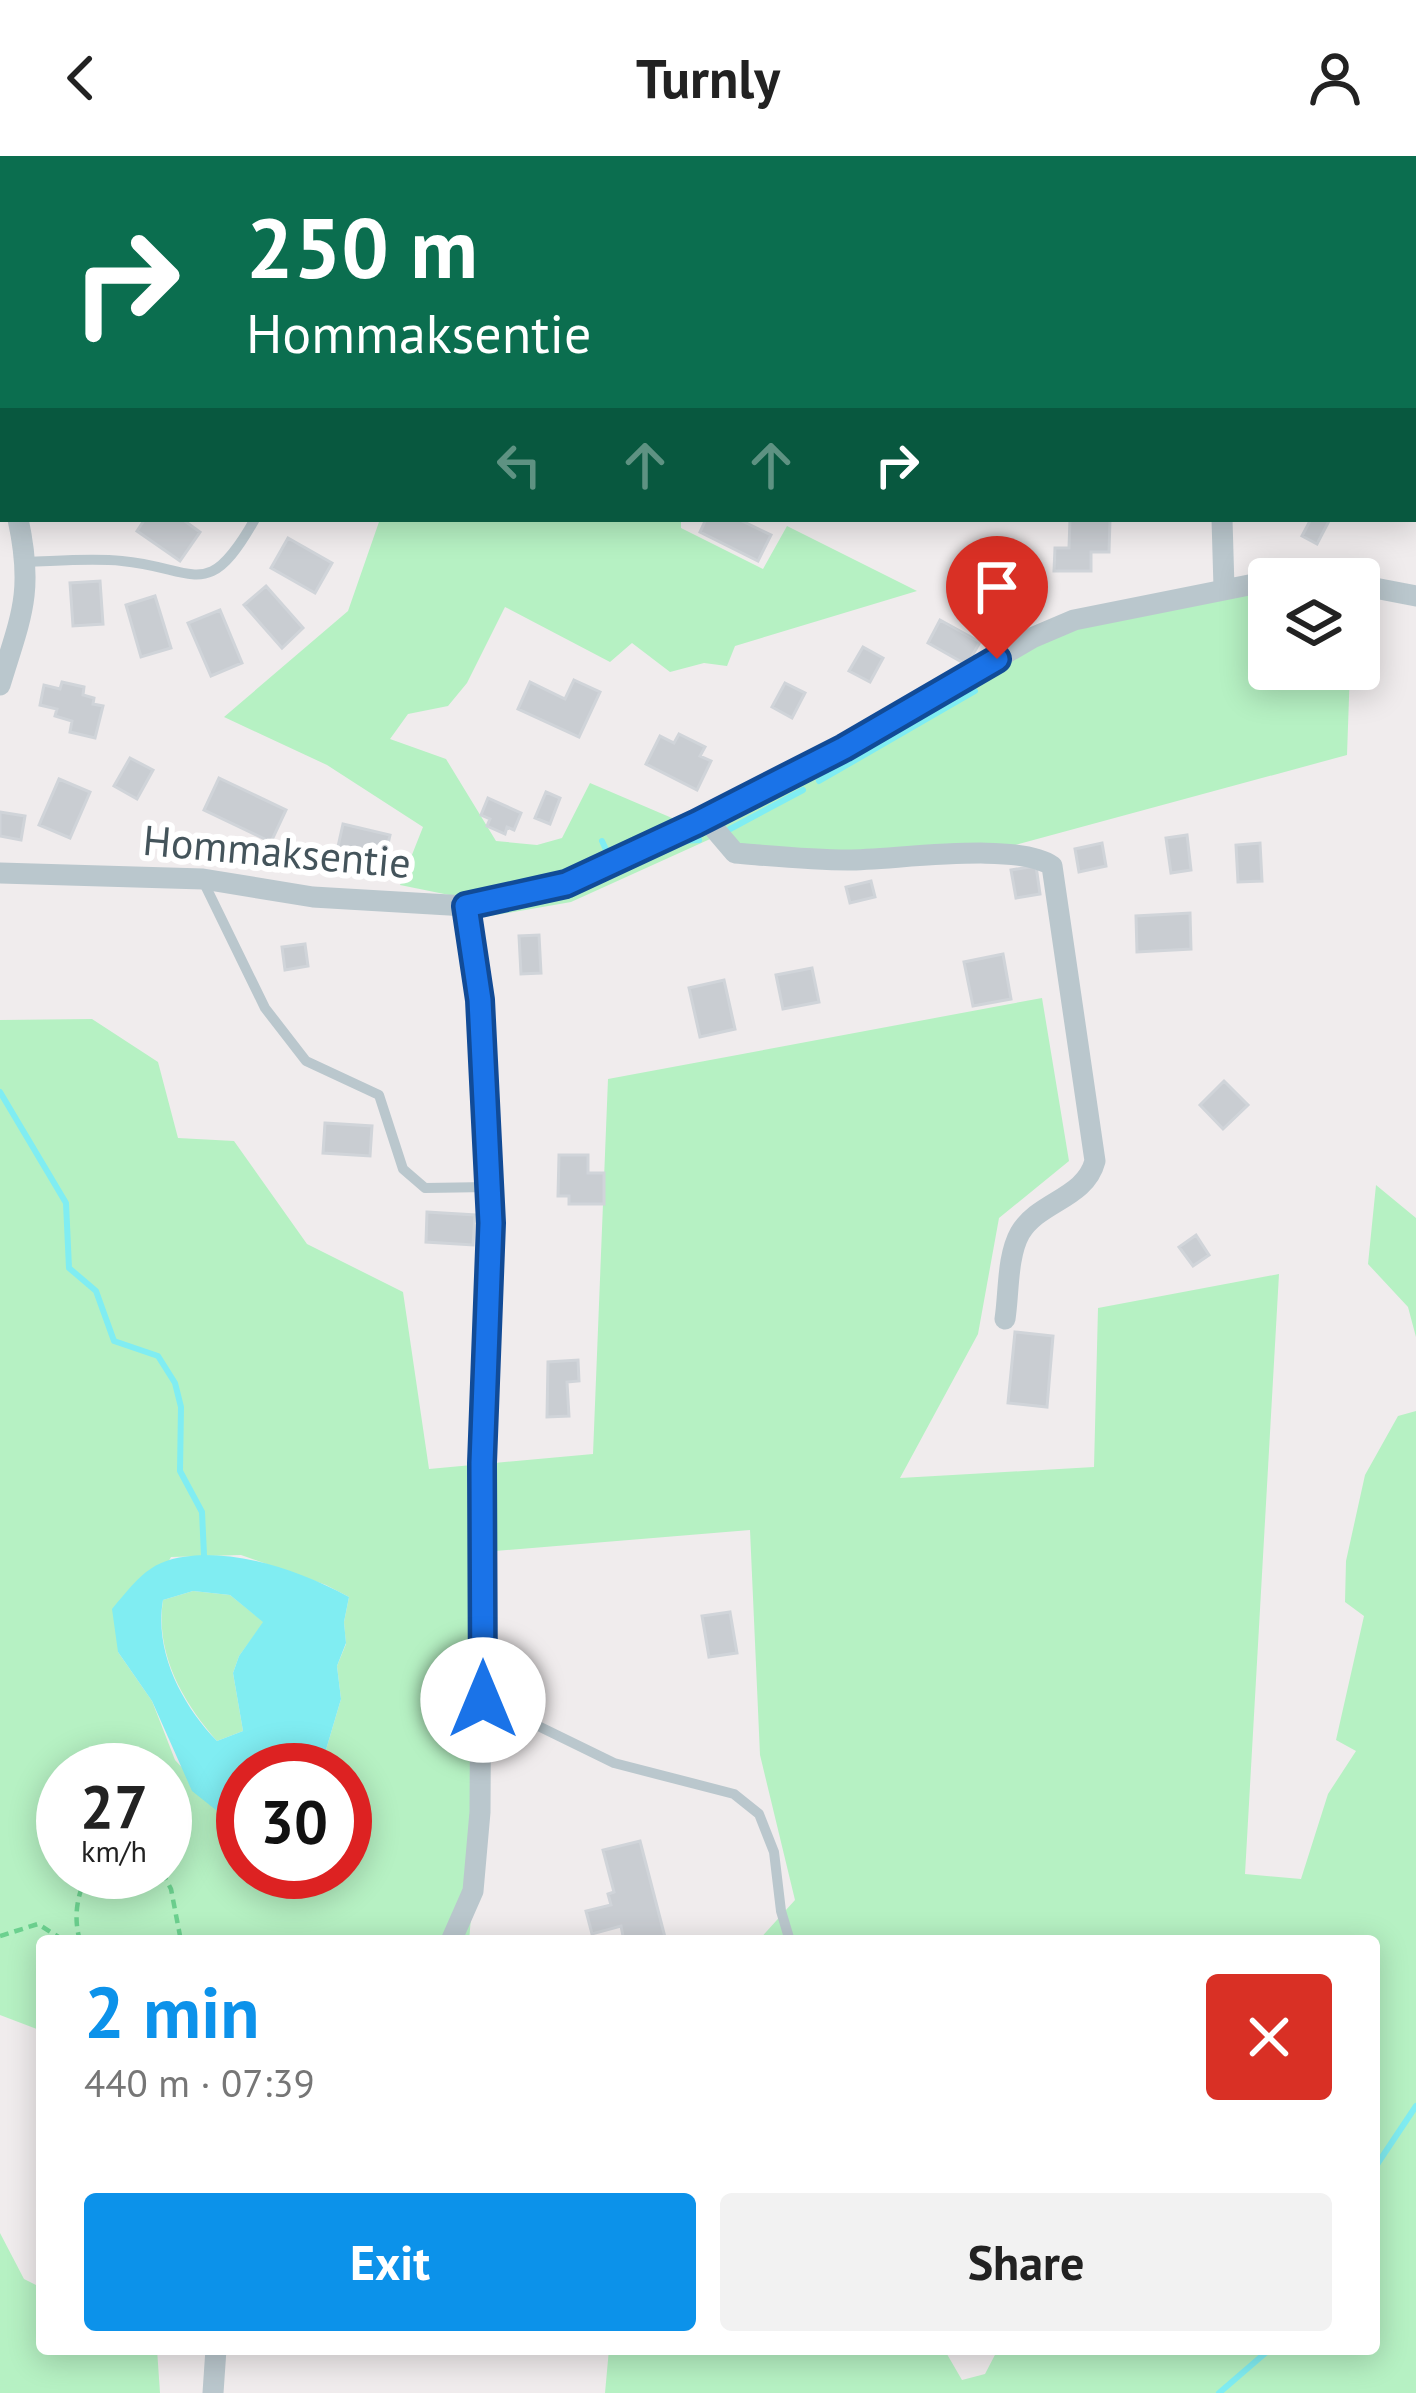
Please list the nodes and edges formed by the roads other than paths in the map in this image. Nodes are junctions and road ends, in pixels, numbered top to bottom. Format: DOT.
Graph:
graph roads {
  1 [pos="19,522"];
  2 [pos="253,522"];
  3 [pos="1222,522"];
  4 [pos="27,562"];
  5 [pos="1248,585"];
  6 [pos="1224,589"];
  7 [pos="1380,589"];
  8 [pos="1416,596"];
  9 [pos="0,685"];
  10 [pos="706,819"];
  11 [pos="0,873"];
  12 [pos="203,879"];
  13 [pos="466,906"];
  14 [pos="489,1187"];
  15 [pos="1005,1319"];
  16 [pos="483,1700"];
  17 [pos="454,1935"];
  18 [pos="788,1935"];
  19 [pos="216,2355"];
  20 [pos="213,2393"];
  1 -- 4 [label="street"];
  2 -- 4 [label="lane"];
  3 -- 6 [label="street"];
  4 -- 9 [label="street"];
  5 -- 6 [label="street, Hommaksentie"];
  6 -- 10 [label="street, Hommaksentie"];
  7 -- 8 [label="street"];
  10 -- 13 [label="street, Hommaksentie"];
  10 -- 15 [label="street"];
  11 -- 12 [label="street, Hommaksentie"];
  12 -- 13 [label="street, Hommaksentie"];
  12 -- 14 [label="lane"];
  13 -- 14 [label="street"];
  14 -- 16 [label="street"];
  16 -- 17 [label="street"];
  16 -- 18 [label="lane"];
  19 -- 20 [label="street"];
}
